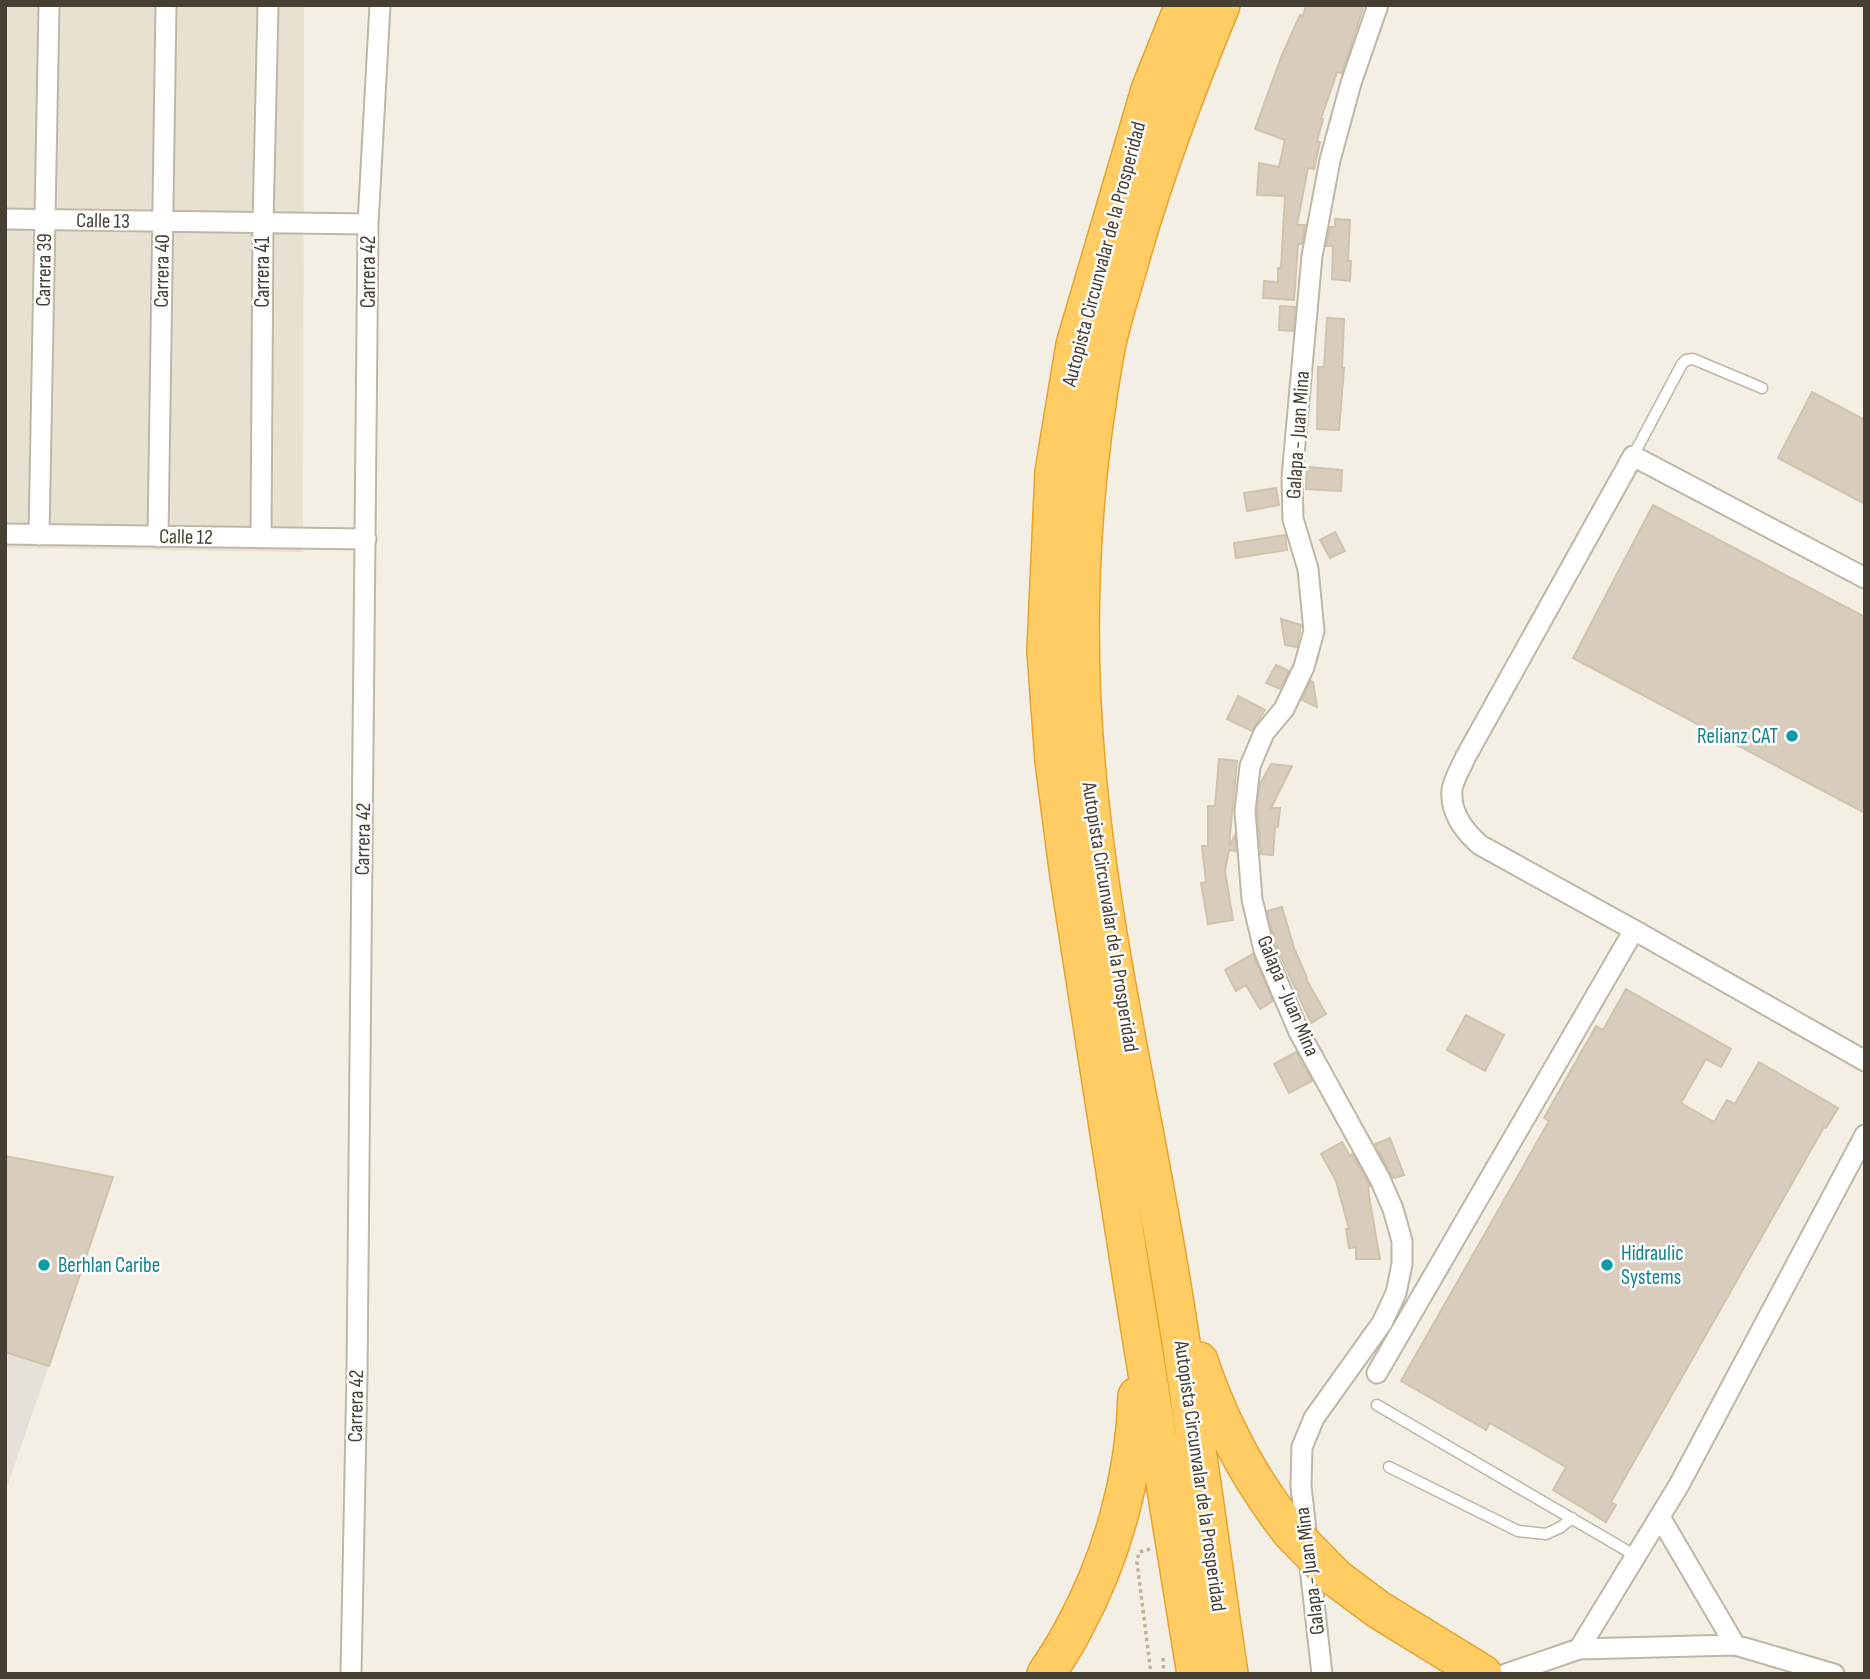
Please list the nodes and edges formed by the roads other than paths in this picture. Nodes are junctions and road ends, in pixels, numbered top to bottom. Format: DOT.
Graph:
graph roads {
  1 [pos="49,5"];
  2 [pos="166,5"];
  3 [pos="268,5"];
  4 [pos="380,5"];
  5 [pos="1184,5"];
  6 [pos="1221,5"];
  7 [pos="1378,5"];
  8 [pos="5,219"];
  9 [pos="45,220"];
  10 [pos="163,221"];
  11 [pos="263,223"];
  12 [pos="368,224"];
  13 [pos="1762,388"];
  14 [pos="1633,456"];
  15 [pos="5,534"];
  16 [pos="39,535"];
  17 [pos="158,537"];
  18 [pos="261,538"];
  19 [pos="366,539"];
  20 [pos="1865,578"];
  21 [pos="1634,930"];
  22 [pos="1865,1061"];
  23 [pos="1865,1135"];
  24 [pos="1170,1271"];
  25 [pos="1132,1280"];
  26 [pos="1377,1373"];
  27 [pos="1377,1405"];
  28 [pos="1389,1467"];
  29 [pos="1660,1517"];
  30 [pos="1572,1518"];
  31 [pos="1636,1556"];
  32 [pos="1735,1645"];
  33 [pos="1579,1649"];
  34 [pos="351,1674"];
  35 [pos="1046,1674"];
  36 [pos="1196,1674"];
  37 [pos="1229,1674"];
  38 [pos="1322,1674"];
  39 [pos="1483,1674"];
  40 [pos="1506,1674"];
  41 [pos="1834,1674"];
  1 -- 9 [label="street, Carrera 39"];
  2 -- 10 [label="street, Carrera 40"];
  3 -- 11 [label="street, Carrera 41"];
  4 -- 12 [label="street, Carrera 42"];
  5 -- 25 [label="highway, Autopista Circunvalar de la Prosperidad"];
  6 -- 24 [label="highway, Autopista Circunvalar de la Prosperidad"];
  7 -- 38 [label="street, Galapa - Juan Mina"];
  8 -- 9 [label="street, Calle 13"];
  9 -- 10 [label="street, Calle 13"];
  9 -- 16 [label="street, Carrera 39"];
  10 -- 11 [label="street, Calle 13"];
  10 -- 17 [label="street, Carrera 40"];
  11 -- 12 [label="street, Calle 13"];
  11 -- 18 [label="street, Carrera 41"];
  12 -- 19 [label="street, Carrera 42"];
  13 -- 14 [label="lane"];
  14 -- 20 [label="street"];
  14 -- 21 [label="street"];
  15 -- 16 [label="street, Calle 12"];
  16 -- 17 [label="street, Calle 12"];
  17 -- 18 [label="street, Calle 12"];
  18 -- 19 [label="street, Calle 12"];
  19 -- 34 [label="street, Carrera 42"];
  21 -- 22 [label="street"];
  21 -- 26 [label="street"];
  23 -- 29 [label="street"];
  24 -- 37 [label="highway, Autopista Circunvalar de la Prosperidad"];
  24 -- 39 [label="highway, bridge"];
  25 -- 35 [label="highway"];
  25 -- 36 [label="highway, Autopista Circunvalar de la Prosperidad"];
  27 -- 30 [label="lane"];
  28 -- 30 [label="lane"];
  29 -- 31 [label="street"];
  29 -- 32 [label="street"];
  30 -- 31 [label="lane"];
  31 -- 33 [label="street"];
  32 -- 33 [label="street"];
  32 -- 41 [label="street"];
  33 -- 40 [label="street"];
}
